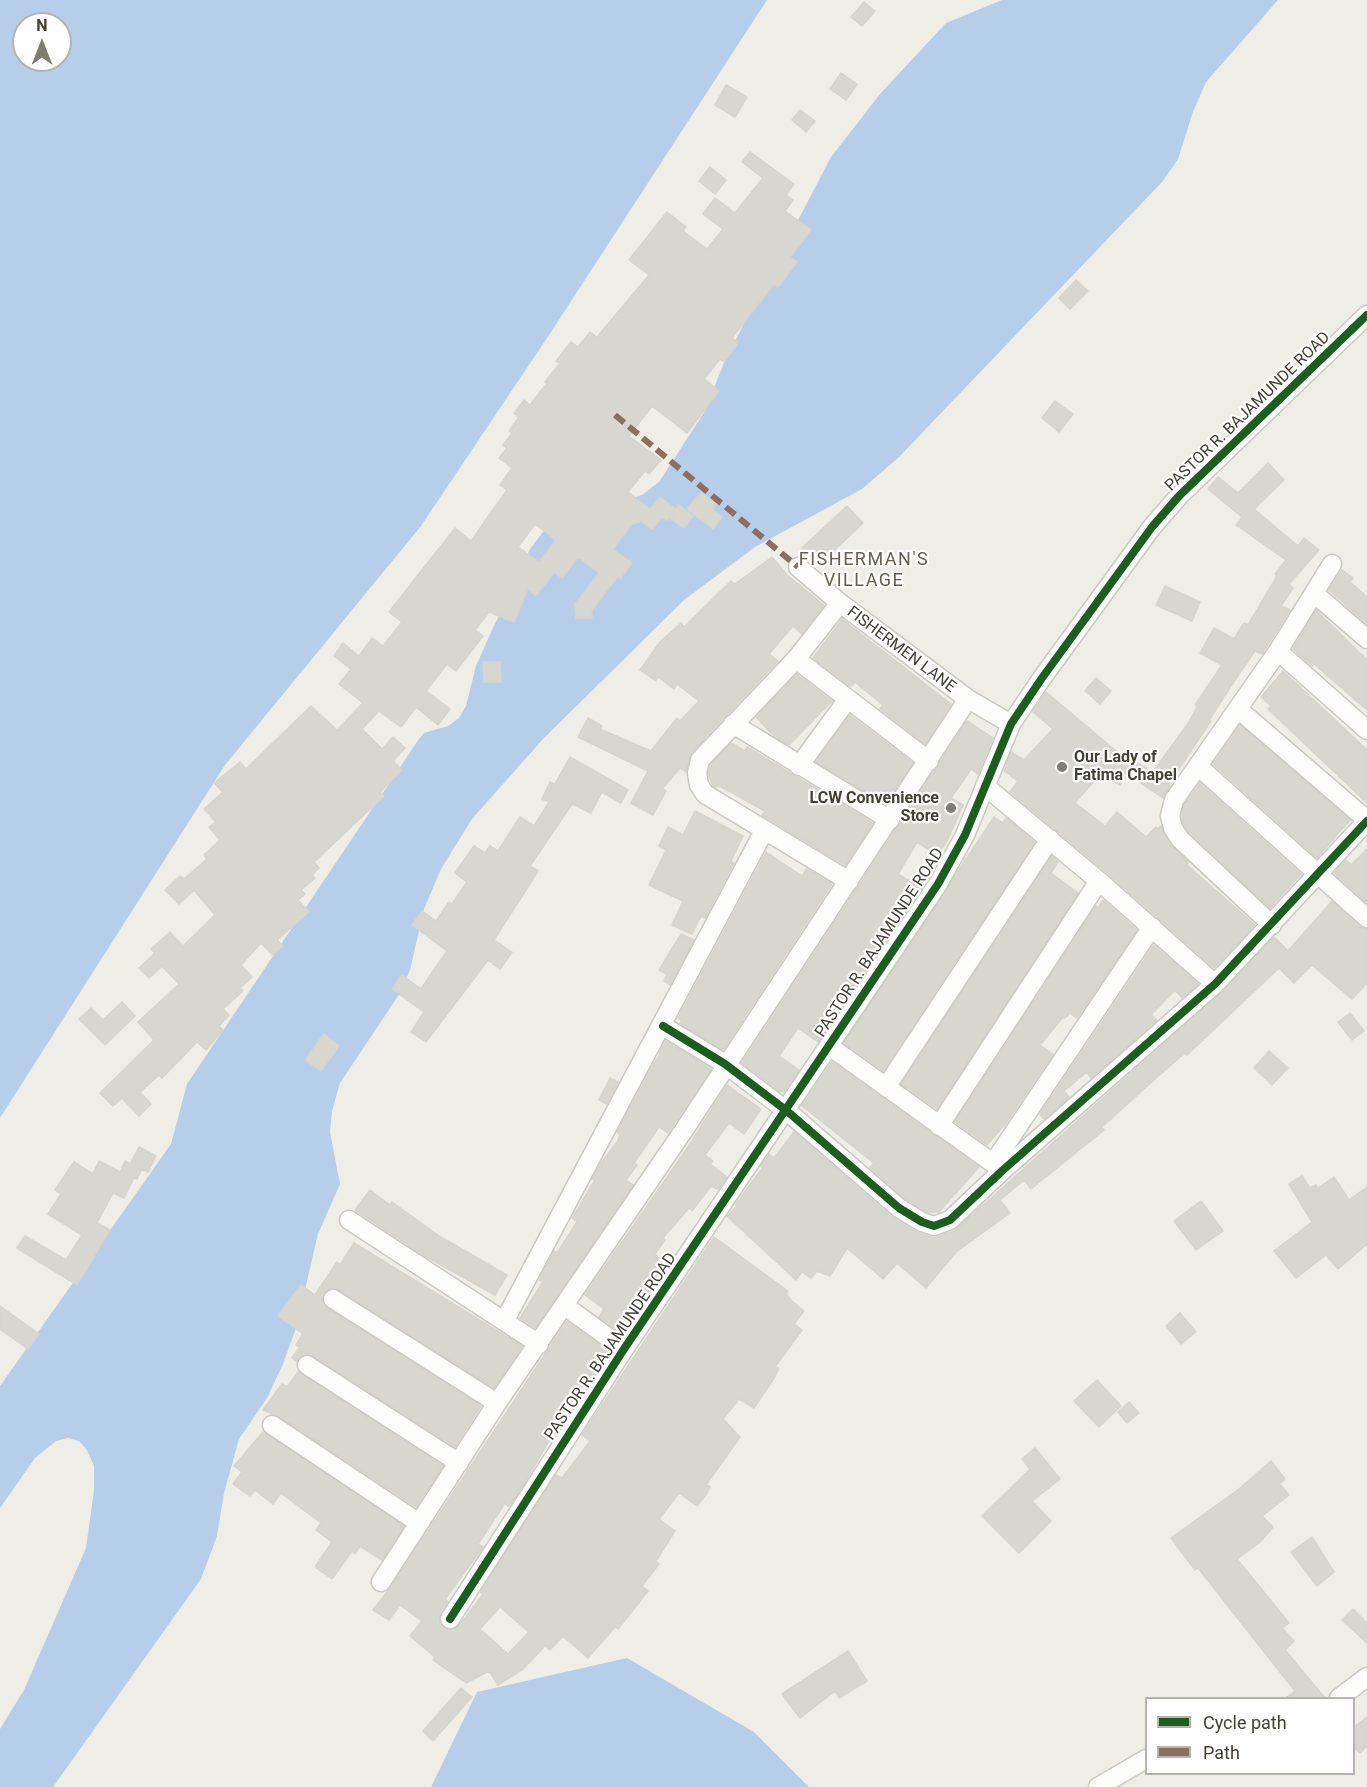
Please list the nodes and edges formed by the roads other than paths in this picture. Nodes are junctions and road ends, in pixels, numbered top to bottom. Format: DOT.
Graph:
graph roads {
  1 [pos="1367,315"];
  2 [pos="1332,564"];
  3 [pos="798,567"];
  4 [pos="1315,594"];
  5 [pos="840,603"];
  6 [pos="1367,639"];
  7 [pos="1278,651"];
  8 [pos="796,659"];
  9 [pos="848,699"];
  10 [pos="968,699"];
  11 [pos="1238,710"];
  12 [pos="733,724"];
  13 [pos="1011,724"];
  14 [pos="1367,730"];
  15 [pos="929,761"];
  16 [pos="799,766"];
  17 [pos="1198,766"];
  18 [pos="985,786"];
  19 [pos="890,820"];
  20 [pos="1365,828"];
  21 [pos="764,831"];
  22 [pos="1050,839"];
  23 [pos="1320,874"];
  24 [pos="1099,881"];
  25 [pos="849,882"];
  26 [pos="1367,918"];
  27 [pos="1272,925"];
  28 [pos="1152,927"];
  29 [pos="1215,984"];
  30 [pos="663,1026"];
  31 [pos="829,1046"];
  32 [pos="725,1064"];
  33 [pos="886,1086"];
  34 [pos="787,1111"];
  35 [pos="939,1126"];
  36 [pos="998,1166"];
  37 [pos="350,1220"];
  38 [pos="333,1299"];
  39 [pos="565,1306"];
  40 [pos="505,1320"];
  41 [pos="538,1344"];
  42 [pos="624,1349"];
  43 [pos="307,1365"];
  44 [pos="497,1403"];
  45 [pos="272,1425"];
  46 [pos="459,1463"];
  47 [pos="418,1522"];
  48 [pos="381,1582"];
  49 [pos="450,1619"];
  50 [pos="1367,1677"];
  51 [pos="1340,1697"];
  52 [pos="1145,1760"];
  53 [pos="1098,1787"];
  1 -- 13 [label="street, PASTOR R. BAJAMUNDE ROAD"];
  2 -- 4 [label="street"];
  3 -- 5 [label="street, FISHERMEN LANE"];
  4 -- 6 [label="street"];
  4 -- 7 [label="street"];
  5 -- 8 [label="street"];
  5 -- 10 [label="street, FISHERMEN LANE"];
  7 -- 11 [label="street"];
  7 -- 14 [label="street"];
  8 -- 9 [label="street"];
  8 -- 12 [label="street"];
  9 -- 15 [label="street"];
  9 -- 16 [label="street"];
  10 -- 13 [label="street, FISHERMEN LANE"];
  10 -- 15 [label="street"];
  11 -- 17 [label="street"];
  11 -- 20 [label="street"];
  12 -- 16 [label="street"];
  12 -- 21 [label="street"];
  13 -- 18 [label="street, PASTOR R. BAJAMUNDE ROAD"];
  15 -- 19 [label="street"];
  16 -- 19 [label="street"];
  17 -- 23 [label="street"];
  17 -- 27 [label="street"];
  18 -- 22 [label="street"];
  18 -- 31 [label="street, PASTOR R. BAJAMUNDE ROAD"];
  19 -- 25 [label="street"];
  20 -- 23 [label="street"];
  21 -- 25 [label="street"];
  21 -- 30 [label="street"];
  22 -- 24 [label="street"];
  22 -- 33 [label="street"];
  23 -- 26 [label="street"];
  23 -- 27 [label="street"];
  24 -- 28 [label="street"];
  24 -- 35 [label="street"];
  25 -- 32 [label="street"];
  27 -- 29 [label="street"];
  28 -- 29 [label="street"];
  28 -- 36 [label="street"];
  29 -- 36 [label="street"];
  30 -- 32 [label="street"];
  30 -- 40 [label="street"];
  31 -- 33 [label="street"];
  31 -- 34 [label="street, PASTOR R. BAJAMUNDE ROAD"];
  32 -- 34 [label="street"];
  32 -- 39 [label="street"];
  33 -- 35 [label="street"];
  34 -- 36 [label="street"];
  34 -- 42 [label="street, PASTOR R. BAJAMUNDE ROAD"];
  35 -- 36 [label="street"];
  37 -- 40 [label="street"];
  38 -- 44 [label="street"];
  39 -- 41 [label="street"];
  39 -- 42 [label="street"];
  40 -- 41 [label="street"];
  41 -- 44 [label="street"];
  42 -- 49 [label="street, PASTOR R. BAJAMUNDE ROAD"];
  43 -- 46 [label="street"];
  44 -- 46 [label="street"];
  45 -- 47 [label="street"];
  46 -- 47 [label="street"];
  47 -- 48 [label="street"];
  50 -- 51 [label="street"];
  52 -- 53 [label="street"];
}
